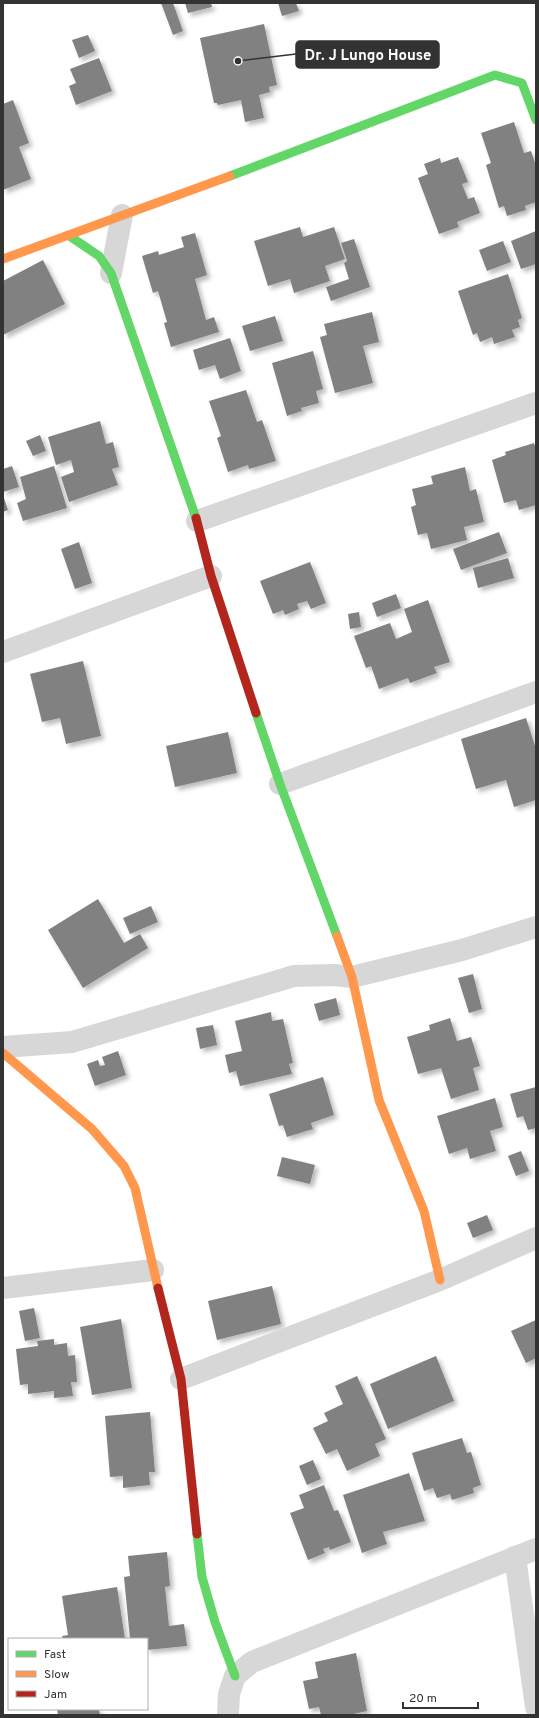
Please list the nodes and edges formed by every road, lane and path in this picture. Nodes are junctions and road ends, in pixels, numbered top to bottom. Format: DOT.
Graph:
graph roads {
  1 [pos="536,120"];
  2 [pos="122,215"];
  3 [pos="68,235"];
  4 [pos="3,259"];
  5 [pos="111,273"];
  6 [pos="536,403"];
  7 [pos="197,521"];
  8 [pos="211,576"];
  9 [pos="3,652"];
  10 [pos="536,692"];
  11 [pos="280,784"];
  12 [pos="536,927"];
  13 [pos="352,977"];
  14 [pos="4,1054"];
  15 [pos="536,1238"];
  16 [pos="153,1270"];
  17 [pos="440,1280"];
  18 [pos="3,1288"];
  19 [pos="181,1379"];
  20 [pos="536,1549"];
  21 [pos="515,1557"];
  22 [pos="235,1676"];
  23 [pos="536,1707"];
  24 [pos="228,1715"];
  1 -- 2 [label="street"];
  2 -- 3 [label="street"];
  2 -- 5 [label="street"];
  3 -- 4 [label="street"];
  3 -- 5 [label="street"];
  5 -- 7 [label="street"];
  6 -- 7 [label="street"];
  7 -- 8 [label="street"];
  8 -- 9 [label="street"];
  8 -- 11 [label="street"];
  10 -- 11 [label="street"];
  11 -- 13 [label="street"];
  12 -- 13 [label="street"];
  13 -- 14 [label="street"];
  13 -- 17 [label="street"];
  14 -- 16 [label="street"];
  15 -- 17 [label="street"];
  16 -- 18 [label="street"];
  16 -- 19 [label="street"];
  17 -- 19 [label="street"];
  19 -- 22 [label="street"];
  20 -- 21 [label="street"];
  21 -- 22 [label="street"];
  21 -- 23 [label="street"];
  22 -- 24 [label="street"];
}
